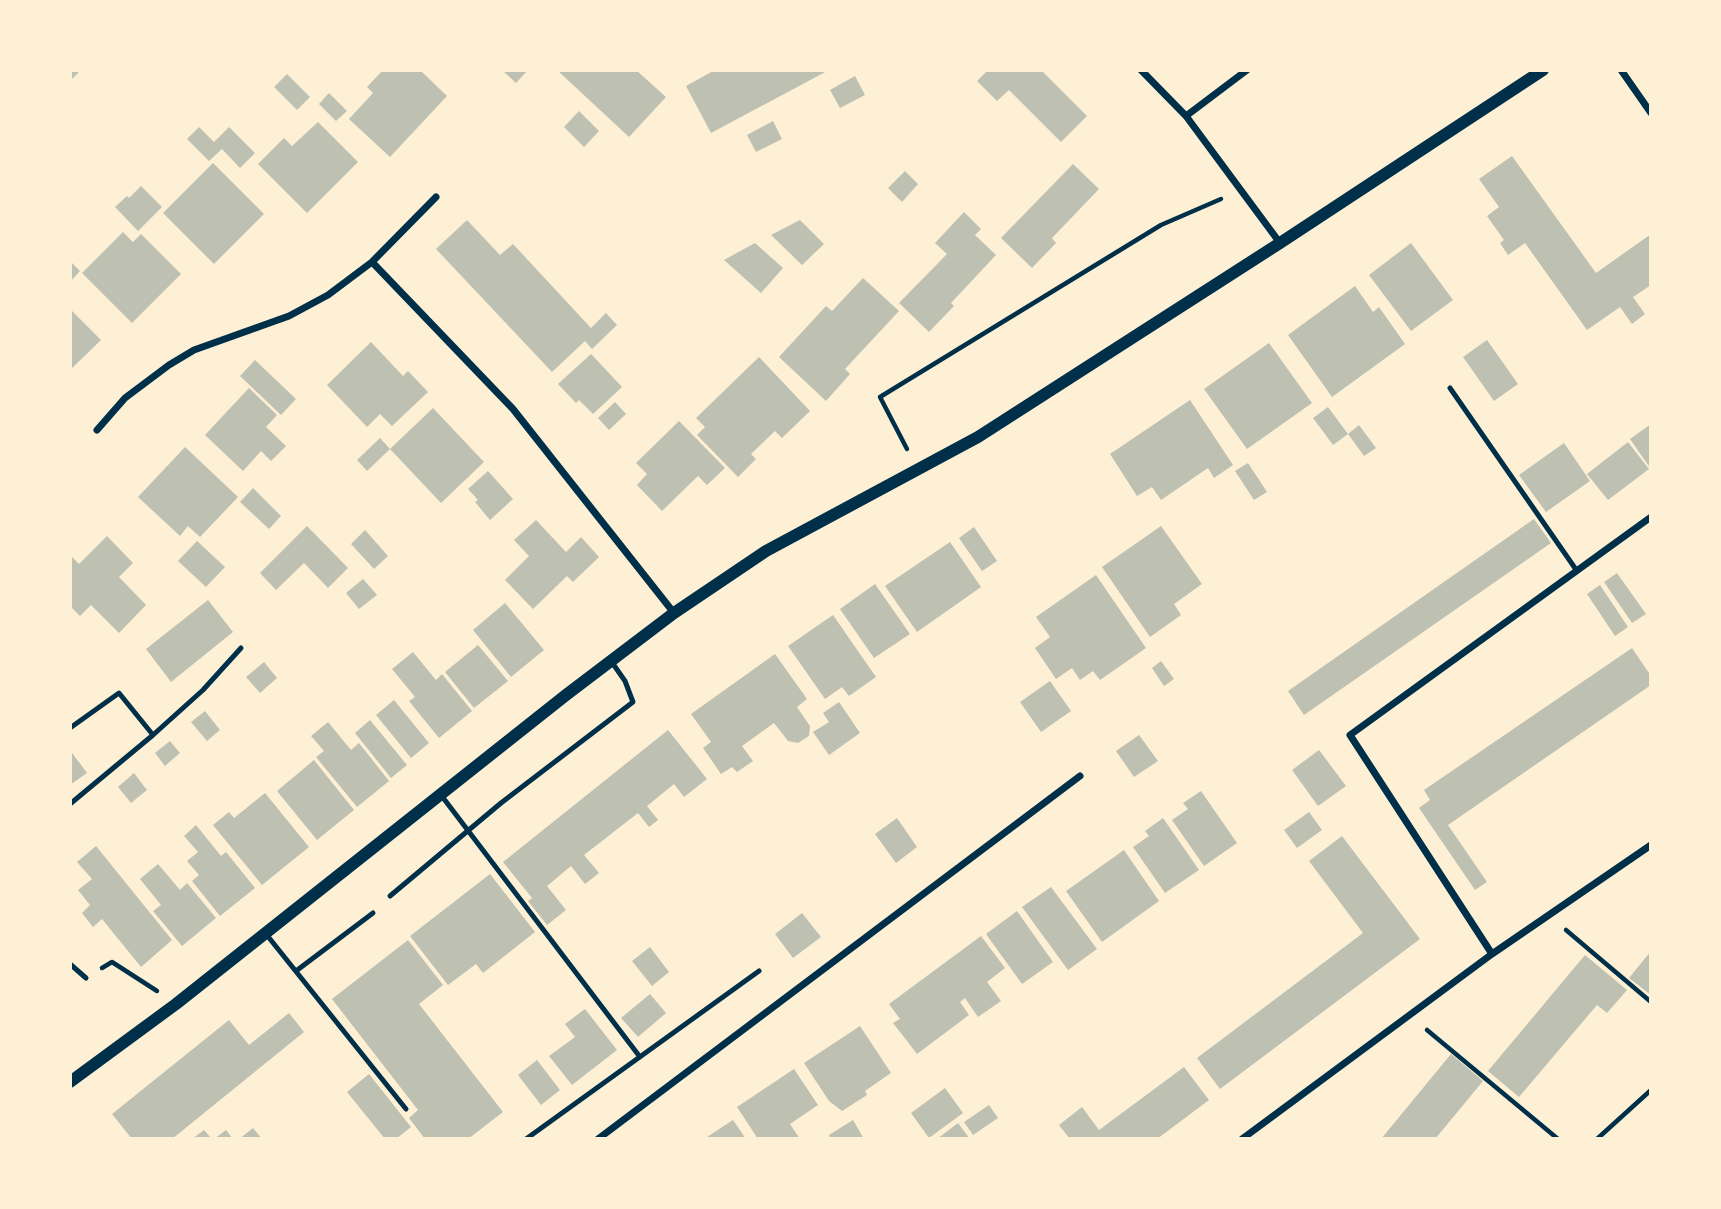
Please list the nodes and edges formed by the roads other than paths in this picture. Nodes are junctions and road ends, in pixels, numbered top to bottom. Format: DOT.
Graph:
graph roads {
  1 [pos="1141,70"];
  2 [pos="1247,70"];
  3 [pos="1543,70"];
  4 [pos="1621,70"];
  5 [pos="1651,113"];
  6 [pos="1186,116"];
  7 [pos="436,197"];
  8 [pos="1280,243"];
  9 [pos="372,261"];
  10 [pos="1450,388"];
  11 [pos="97,430"];
  12 [pos="1651,517"];
  13 [pos="1577,571"];
  14 [pos="674,612"];
  15 [pos="241,648"];
  16 [pos="610,660"];
  17 [pos="70,728"];
  18 [pos="153,735"];
  19 [pos="1080,776"];
  20 [pos="441,795"];
  21 [pos="70,804"];
  22 [pos="468,832"];
  23 [pos="1651,845"];
  24 [pos="390,895"];
  25 [pos="373,913"];
  26 [pos="266,934"];
  27 [pos="1492,954"];
  28 [pos="70,964"];
  29 [pos="296,971"];
  30 [pos="759,971"];
  31 [pos="86,978"];
  32 [pos="640,1057"];
  33 [pos="70,1082"];
  34 [pos="406,1109"];
  35 [pos="526,1139"];
  36 [pos="598,1139"];
  37 [pos="1242,1139"];
  1 -- 6 [label="street"];
  2 -- 6 [label="street"];
  3 -- 8 [label="street"];
  4 -- 5 [label="street"];
  6 -- 8 [label="street"];
  7 -- 9 [label="street"];
  8 -- 14 [label="street"];
  9 -- 11 [label="street"];
  9 -- 14 [label="street"];
  10 -- 13 [label="lane"];
  12 -- 13 [label="street"];
  13 -- 27 [label="street"];
  14 -- 16 [label="street"];
  15 -- 18 [label="lane"];
  16 -- 20 [label="street"];
  16 -- 22 [label="lane"];
  17 -- 18 [label="lane"];
  18 -- 21 [label="lane"];
  19 -- 36 [label="street"];
  20 -- 22 [label="lane"];
  20 -- 26 [label="street"];
  22 -- 24 [label="lane"];
  22 -- 32 [label="lane"];
  23 -- 27 [label="street"];
  25 -- 29 [label="lane"];
  26 -- 29 [label="lane"];
  26 -- 33 [label="street"];
  27 -- 37 [label="street"];
  28 -- 31 [label="lane"];
  29 -- 34 [label="lane"];
  30 -- 32 [label="lane"];
  32 -- 35 [label="lane"];
}
